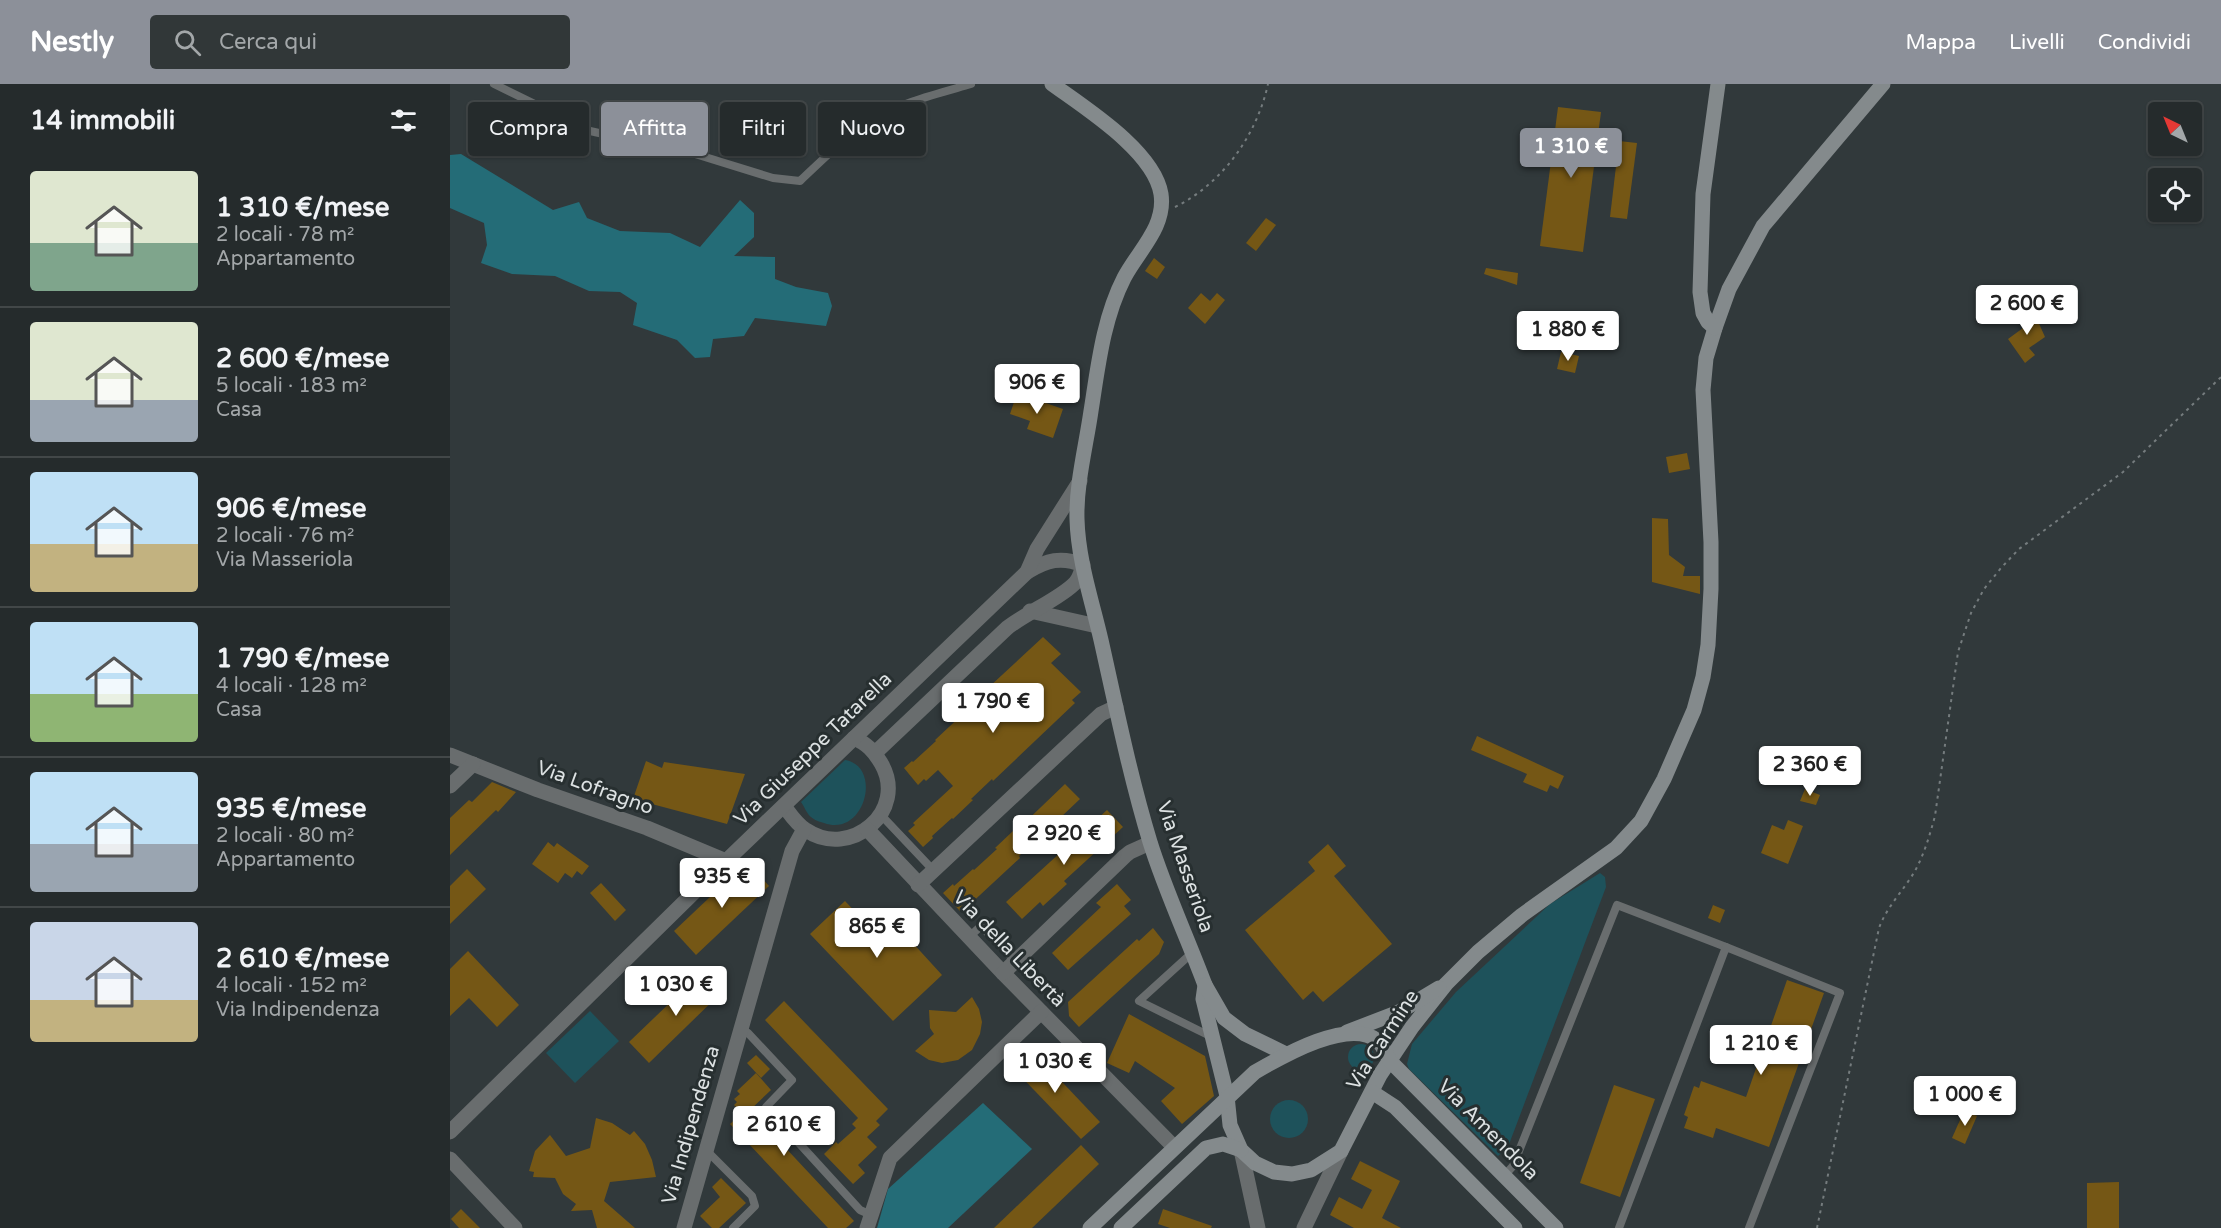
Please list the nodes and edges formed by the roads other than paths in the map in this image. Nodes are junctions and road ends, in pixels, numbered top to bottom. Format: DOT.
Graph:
graph roads {
  1 [pos="494,84"];
  2 [pos="971,84"];
  3 [pos="1052,84"];
  4 [pos="1718,84"];
  5 [pos="1883,84"];
  6 [pos="1714,328"];
  7 [pos="1080,481"];
  8 [pos="1083,565"];
  9 [pos="1027,572"];
  10 [pos="1000,599"];
  11 [pos="1023,616"];
  12 [pos="1097,626"];
  13 [pos="1116,707"];
  14 [pos="854,738"];
  15 [pos="875,753"];
  16 [pos="450,755"];
  17 [pos="473,764"];
  18 [pos="450,786"];
  19 [pos="784,806"];
  20 [pos="881,815"];
  21 [pos="867,829"];
  22 [pos="804,830"];
  23 [pos="1150,843"];
  24 [pos="726,861"];
  25 [pos="934,871"];
  26 [pos="918,885"];
  27 [pos="969,937"];
  28 [pos="1726,947"];
  29 [pos="1193,952"];
  30 [pos="1015,961"];
  31 [pos="1003,973"];
  32 [pos="1446,984"];
  33 [pos="1204,985"];
  34 [pos="1041,1012"];
  35 [pos="740,1028"];
  36 [pos="1340,1034"];
  37 [pos="1212,1038"];
  38 [pos="1286,1054"];
  39 [pos="1390,1061"];
  40 [pos="1372,1092"];
  41 [pos="1227,1096"];
  42 [pos="450,1132"];
  43 [pos="1174,1147"];
  44 [pos="705,1149"];
  45 [pos="1241,1150"];
  46 [pos="1341,1151"];
  47 [pos="450,1159"];
  48 [pos="1504,1176"];
  49 [pos="869,1221"];
  50 [pos="515,1228"];
  51 [pos="684,1228"];
  52 [pos="733,1228"];
  53 [pos="1090,1228"];
  54 [pos="1121,1228"];
  55 [pos="1258,1228"];
  56 [pos="1304,1228"];
  57 [pos="1515,1228"];
  58 [pos="1556,1228"];
  59 [pos="1619,1228"];
  60 [pos="1749,1228"];
  1 -- 2 [label="lane"];
  3 -- 7 [label="street, Via Masseriola"];
  4 -- 6 [label="street"];
  5 -- 6 [label="street"];
  6 -- 32 [label="street"];
  7 -- 8 [label="street, Via Masseriola"];
  7 -- 9 [label="street, Via Giuseppe Tatarella"];
  8 -- 9 [label="street"];
  8 -- 11 [label="street"];
  8 -- 12 [label="street, Via Masseriola"];
  9 -- 10 [label="street, Via Giuseppe Tatarella"];
  10 -- 11 [label="street"];
  10 -- 14 [label="street, Via Giuseppe Tatarella"];
  11 -- 12 [label="street"];
  11 -- 15 [label="street"];
  12 -- 13 [label="street, Via Masseriola"];
  13 -- 23 [label="street, Via Masseriola"];
  13 -- 25 [label="street"];
  14 -- 15 [label="street"];
  14 -- 19 [label="street, Via Giuseppe Tatarella"];
  15 -- 20 [label="street"];
  16 -- 17 [label="street, Via Lofragno"];
  17 -- 18 [label="street"];
  17 -- 24 [label="street, Via Lofragno"];
  19 -- 22 [label="street"];
  19 -- 24 [label="street, Via Giuseppe Tatarella"];
  20 -- 21 [label="street"];
  20 -- 25 [label="lane"];
  21 -- 22 [label="street"];
  21 -- 26 [label="street, Via della Libertà"];
  22 -- 35 [label="street, Via Indipendenza"];
  23 -- 29 [label="street, Via Masseriola"];
  23 -- 30 [label="street"];
  24 -- 42 [label="street, Via Giuseppe Tatarella"];
  25 -- 26 [label="street"];
  26 -- 27 [label="street, Via della Libertà"];
  27 -- 30 [label="lane"];
  27 -- 31 [label="street, Via della Libertà"];
  28 -- 48 [label="lane"];
  28 -- 59 [label="lane"];
  28 -- 60 [label="lane"];
  29 -- 33 [label="street, Via Masseriola"];
  29 -- 37 [label="lane"];
  30 -- 31 [label="street"];
  31 -- 34 [label="street, Via della Libertà"];
  32 -- 36 [label="street, Via Carmine"];
  32 -- 39 [label="street, Via Carmine"];
  33 -- 37 [label="street, Via Masseriola"];
  33 -- 38 [label="street"];
  34 -- 43 [label="street, Via della Libertà"];
  34 -- 49 [label="street"];
  35 -- 44 [label="street, Via Indipendenza"];
  35 -- 49 [label="lane"];
  36 -- 38 [label="street"];
  36 -- 39 [label="street"];
  37 -- 41 [label="street, Via Masseriola"];
  38 -- 41 [label="street"];
  39 -- 40 [label="street, Via Carmine"];
  39 -- 48 [label="street, Via Amendola"];
  40 -- 46 [label="street, Via Carmine"];
  40 -- 57 [label="street"];
  41 -- 43 [label="street"];
  41 -- 45 [label="street, Via Masseriola"];
  43 -- 53 [label="street"];
  44 -- 51 [label="street, Via Indipendenza"];
  44 -- 52 [label="lane"];
  45 -- 46 [label="street"];
  45 -- 54 [label="street"];
  45 -- 55 [label="street, Via Masseriola"];
  46 -- 56 [label="street, Via Carmine"];
  47 -- 50 [label="street"];
  48 -- 58 [label="street, Via Amendola"];
}
